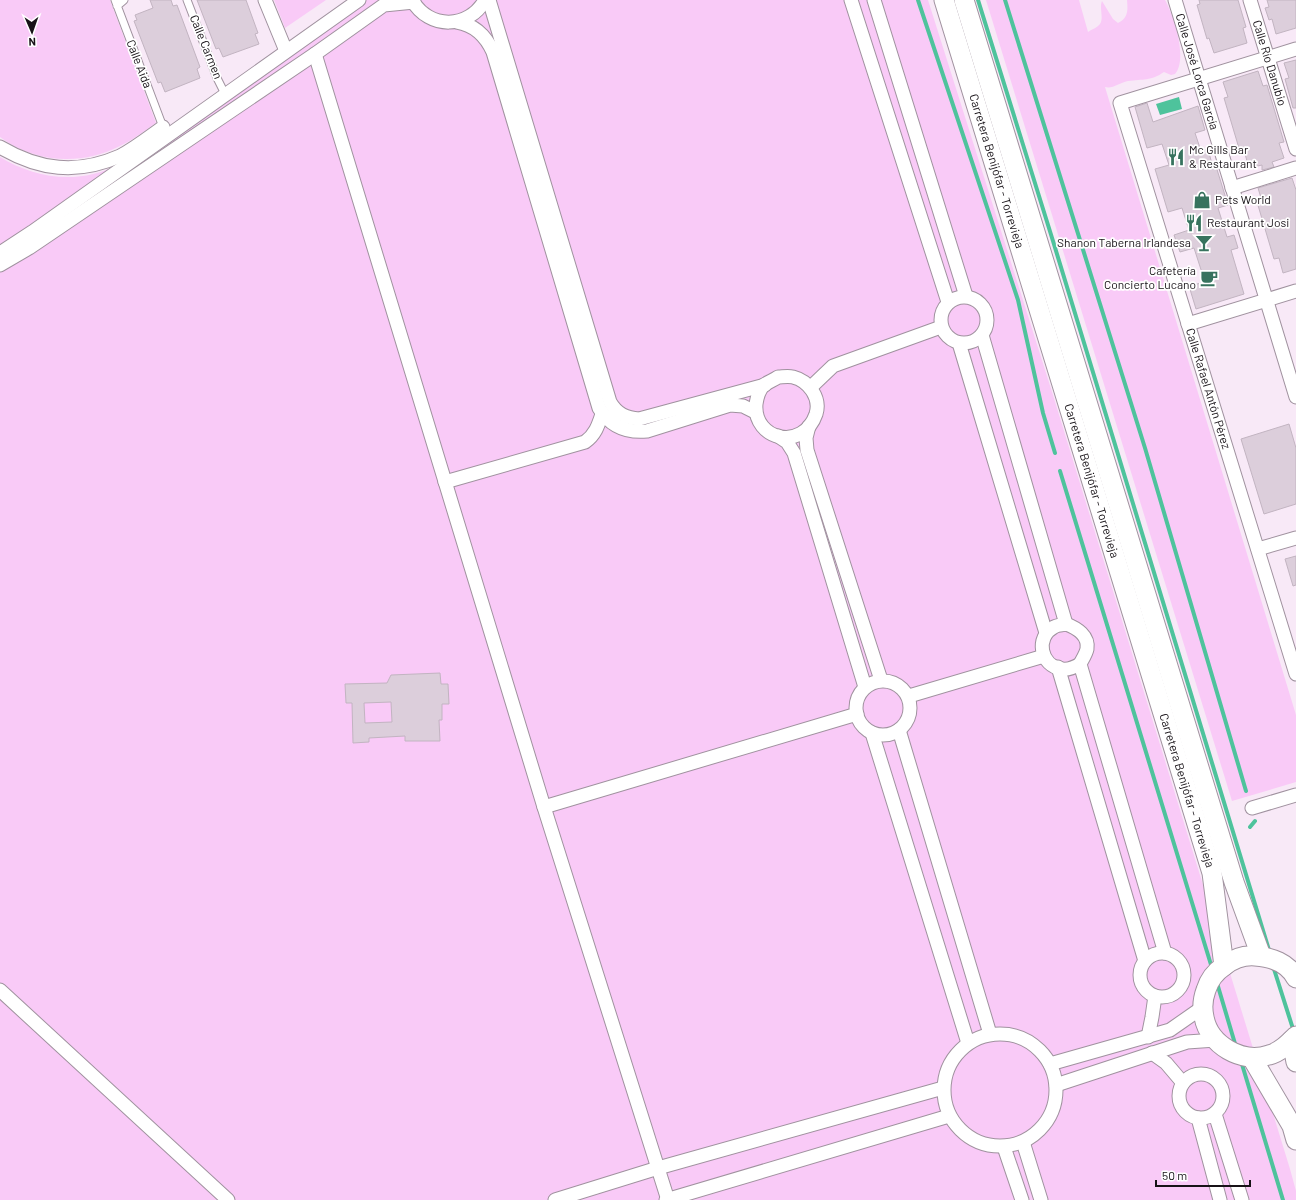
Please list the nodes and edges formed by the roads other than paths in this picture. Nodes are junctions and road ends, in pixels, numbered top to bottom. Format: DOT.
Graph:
graph roads {
  1 [pos="124,0"];
  2 [pos="187,0"];
  3 [pos="265,0"];
  4 [pos="359,0"];
  5 [pos="485,0"];
  6 [pos="489,0"];
  7 [pos="851,0"];
  8 [pos="874,0"];
  9 [pos="944,0"];
  10 [pos="964,0"];
  11 [pos="1175,0"];
  12 [pos="1250,0"];
  13 [pos="413,1"];
  14 [pos="116,3"];
  15 [pos="457,22"];
  16 [pos="1296,49"];
  17 [pos="286,51"];
  18 [pos="315,54"];
  19 [pos="1268,58"];
  20 [pos="1199,79"];
  21 [pos="225,94"];
  22 [pos="163,127"];
  23 [pos="0,147"];
  24 [pos="1296,149"];
  25 [pos="1296,168"];
  26 [pos="1232,188"];
  27 [pos="0,253"];
  28 [pos="0,265"];
  29 [pos="1296,291"];
  30 [pos="966,296"];
  31 [pos="1266,300"];
  32 [pos="948,302"];
  33 [pos="1188,324"];
  34 [pos="941,327"];
  35 [pos="982,335"];
  36 [pos="959,343"];
  37 [pos="765,385"];
  38 [pos="811,387"];
  39 [pos="1296,397"];
  40 [pos="755,412"];
  41 [pos="602,414"];
  42 [pos="810,426"];
  43 [pos="778,436"];
  44 [pos="445,482"];
  45 [pos="1296,538"];
  46 [pos="1258,549"];
  47 [pos="1066,624"];
  48 [pos="1046,634"];
  49 [pos="1044,656"];
  50 [pos="1080,664"];
  51 [pos="1058,667"];
  52 [pos="1296,674"];
  53 [pos="881,680"];
  54 [pos="865,687"];
  55 [pos="908,696"];
  56 [pos="856,714"];
  57 [pos="899,730"];
  58 [pos="872,733"];
  59 [pos="1296,795"];
  60 [pos="544,807"];
  61 [pos="1252,808"];
  62 [pos="1165,953"];
  63 [pos="1261,956"];
  64 [pos="1145,961"];
  65 [pos="1224,966"];
  66 [pos="1296,978"];
  67 [pos="0,990"];
  68 [pos="1155,996"];
  69 [pos="1203,1007"];
  70 [pos="990,1034"];
  71 [pos="1148,1037"];
  72 [pos="1294,1038"];
  73 [pos="1216,1040"];
  74 [pos="968,1043"];
  75 [pos="1152,1053"];
  76 [pos="1252,1058"];
  77 [pos="1296,1062"];
  78 [pos="1050,1064"];
  79 [pos="1183,1083"];
  80 [pos="1056,1085"];
  81 [pos="943,1088"];
  82 [pos="1215,1114"];
  83 [pos="949,1116"];
  84 [pos="1198,1118"];
  85 [pos="1296,1140"];
  86 [pos="1023,1142"];
  87 [pos="1004,1147"];
  88 [pos="658,1168"];
  89 [pos="228,1200"];
  90 [pos="555,1200"];
  91 [pos="667,1200"];
  92 [pos="1022,1200"];
  93 [pos="1041,1200"];
  94 [pos="1220,1200"];
  95 [pos="1242,1200"];
  1 -- 14 [label="lane"];
  2 -- 21 [label="lane, Calle Carmen"];
  3 -- 17 [label="street"];
  4 -- 17 [label="street"];
  5 -- 15 [label="street"];
  6 -- 37 [label="street"];
  7 -- 32 [label="street"];
  8 -- 30 [label="street"];
  9 -- 65 [label="main road, Carretera Benijófar - Torrevieja"];
  10 -- 63 [label="main road, Carretera Benijófar - Torrevieja"];
  11 -- 20 [label="street, Calle José Lorca García"];
  12 -- 19 [label="street, Calle Río Danubio"];
  13 -- 15 [label="street"];
  13 -- 18 [label="street"];
  14 -- 22 [label="lane, Calle Aida"];
  15 -- 41 [label="street"];
  16 -- 19 [label="street"];
  17 -- 21 [label="street"];
  18 -- 28 [label="street"];
  18 -- 44 [label="street"];
  19 -- 20 [label="street"];
  19 -- 24 [label="street, Calle Río Danubio"];
  20 -- 26 [label="street, Calle José Lorca García"];
  20 -- 33 [label="street, Calle Rafael Antón Pérez"];
  21 -- 27 [label="street"];
  22 -- 23 [label="street"];
  25 -- 26 [label="street"];
  26 -- 31 [label="street, Calle José Lorca García"];
  29 -- 31 [label="street"];
  30 -- 32 [label="street"];
  30 -- 35 [label="street"];
  31 -- 33 [label="street"];
  31 -- 39 [label="street, Calle José Lorca García"];
  32 -- 34 [label="street"];
  33 -- 46 [label="street, Calle Rafael Antón Pérez"];
  34 -- 36 [label="street"];
  34 -- 38 [label="street"];
  35 -- 36 [label="street"];
  35 -- 47 [label="street"];
  36 -- 48 [label="street"];
  37 -- 38 [label="street"];
  37 -- 40 [label="street"];
  38 -- 42 [label="street"];
  40 -- 41 [label="street"];
  40 -- 43 [label="street"];
  41 -- 44 [label="street"];
  42 -- 43 [label="street"];
  42 -- 53 [label="street"];
  43 -- 54 [label="street"];
  44 -- 60 [label="street"];
  45 -- 46 [label="street"];
  46 -- 52 [label="street, Calle Rafael Antón Pérez"];
  47 -- 48 [label="street"];
  47 -- 50 [label="street"];
  48 -- 49 [label="street"];
  49 -- 51 [label="street"];
  49 -- 55 [label="street"];
  50 -- 51 [label="street"];
  50 -- 62 [label="street"];
  51 -- 64 [label="street"];
  53 -- 54 [label="street"];
  53 -- 55 [label="street"];
  54 -- 56 [label="street"];
  55 -- 57 [label="street"];
  56 -- 58 [label="street"];
  56 -- 60 [label="street"];
  57 -- 58 [label="street"];
  57 -- 70 [label="street"];
  58 -- 74 [label="street"];
  59 -- 61 [label="street"];
  60 -- 88 [label="street"];
  62 -- 64 [label="street"];
  62 -- 68 [label="street"];
  63 -- 65 [label="main road"];
  63 -- 66 [label="main road"];
  64 -- 68 [label="street"];
  65 -- 69 [label="main road"];
  67 -- 89 [label="street"];
  68 -- 71 [label="street"];
  69 -- 71 [label="street"];
  69 -- 73 [label="main road"];
  70 -- 74 [label="street"];
  70 -- 78 [label="street"];
  71 -- 78 [label="street"];
  72 -- 76 [label="main road"];
  72 -- 77 [label="main road"];
  73 -- 75 [label="street"];
  73 -- 76 [label="main road"];
  74 -- 81 [label="street"];
  75 -- 79 [label="street"];
  75 -- 80 [label="street"];
  76 -- 85 [label="main road"];
  78 -- 80 [label="street"];
  79 -- 82 [label="street"];
  79 -- 84 [label="street"];
  80 -- 86 [label="street"];
  81 -- 83 [label="street"];
  81 -- 88 [label="street"];
  82 -- 84 [label="street"];
  82 -- 95 [label="street"];
  83 -- 87 [label="street"];
  83 -- 91 [label="street"];
  84 -- 94 [label="street"];
  86 -- 87 [label="street"];
  86 -- 93 [label="street"];
  87 -- 92 [label="street"];
  88 -- 90 [label="street"];
  88 -- 91 [label="street"];
}
